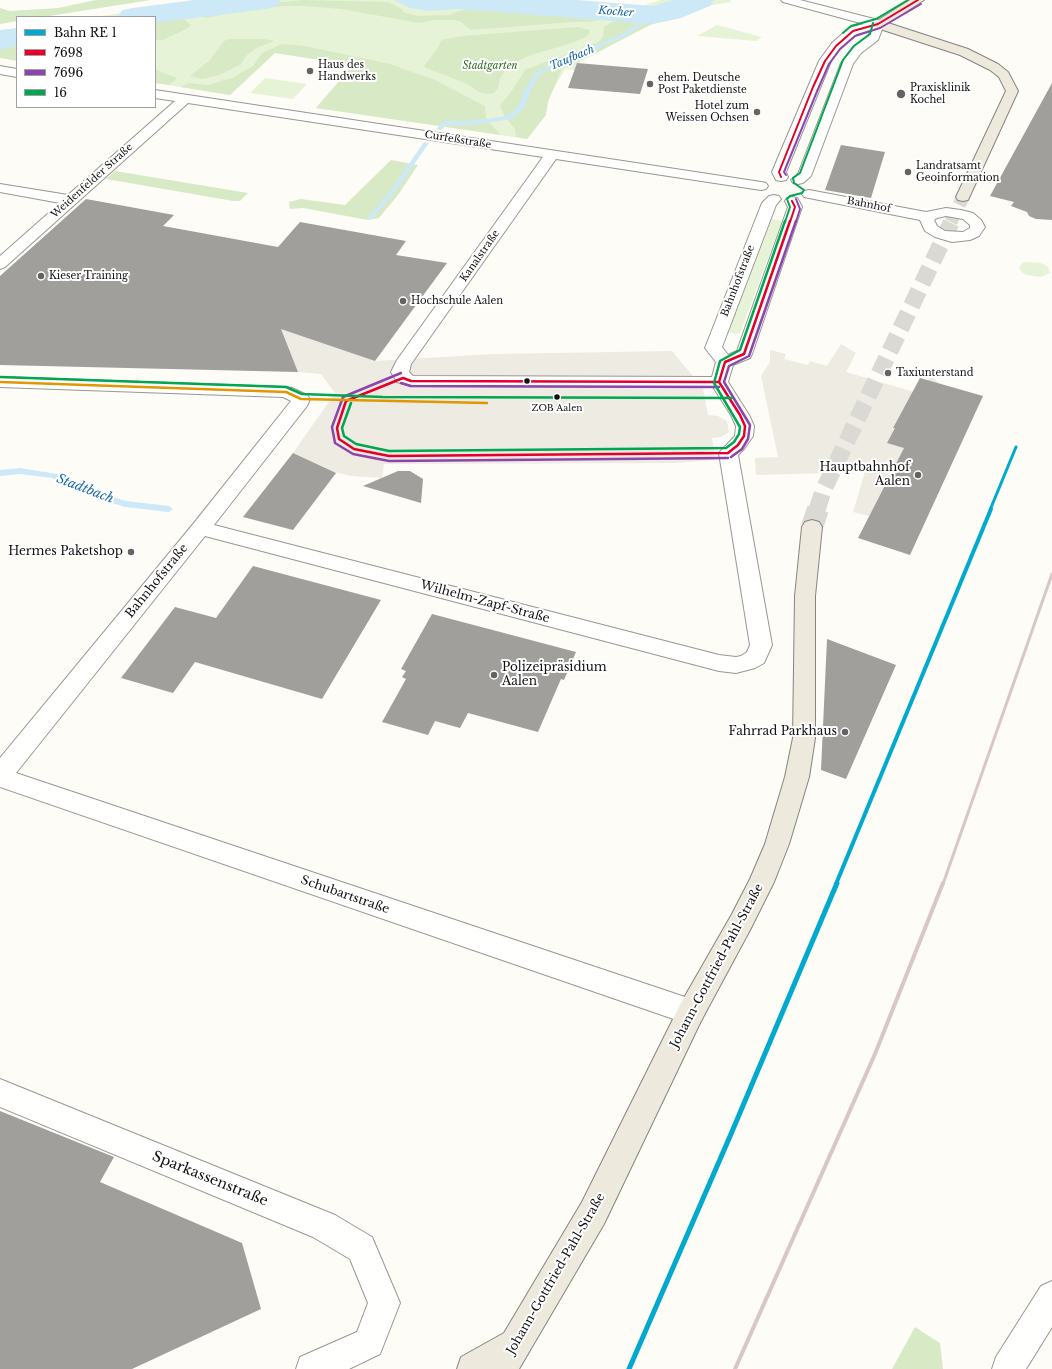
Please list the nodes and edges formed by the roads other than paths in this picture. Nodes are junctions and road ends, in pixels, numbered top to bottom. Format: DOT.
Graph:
graph roads {
  1 [pos="787,0"];
  2 [pos="918,0"];
  3 [pos="878,24"];
  4 [pos="0,70"];
  5 [pos="16,73"];
  6 [pos="156,94"];
  7 [pos="185,99"];
  8 [pos="552,155"];
  9 [pos="781,177"];
  10 [pos="798,180"];
  11 [pos="761,186"];
  12 [pos="0,188"];
  13 [pos="809,194"];
  14 [pos="962,196"];
  15 [pos="774,199"];
  16 [pos="70,200"];
  17 [pos="792,201"];
  18 [pos="929,217"];
  19 [pos="0,264"];
  20 [pos="725,362"];
  21 [pos="0,382"];
  22 [pos="721,386"];
  23 [pos="812,527"];
  24 [pos="201,528"];
  25 [pos="0,776"];
  26 [pos="691,1012"];
  27 [pos="0,1093"];
  28 [pos="1052,1297"];
  29 [pos="508,1356"];
  30 [pos="312,1369"];
  31 [pos="473,1369"];
  32 [pos="1008,1369"];
  1 -- 3 [label="street"];
  2 -- 3 [label="main road"];
  3 -- 9 [label="street"];
  3 -- 10 [label="street"];
  3 -- 14 [label="main road"];
  4 -- 5 [label="street"];
  6 -- 7 [label="street, Curfeßstraße"];
  7 -- 8 [label="street, Curfeßstraße"];
  7 -- 16 [label="street, Weidenfelder Straße"];
  8 -- 11 [label="street, Curfeßstraße"];
  8 -- 22 [label="street, Kanalstraße"];
  9 -- 10 [label="street"];
  9 -- 11 [label="street"];
  10 -- 13 [label="street"];
  11 -- 15 [label="street"];
  12 -- 16 [label="street"];
  13 -- 17 [label="street"];
  13 -- 18 [label="street, Bahnhof"];
  15 -- 17 [label="street"];
  15 -- 20 [label="street, Bahnhofstraße"];
  16 -- 19 [label="street, Weidenfelder Straße"];
  17 -- 20 [label="street"];
  20 -- 22 [label="street"];
  21 -- 24 [label="street, Bahnhofstraße"];
  22 -- 24 [label="street, Wilhelm-Zapf-Straße"];
  23 -- 26 [label="main road, Johann-Gottfried-Pahl-Straße"];
  24 -- 25 [label="street, Bahnhofstraße"];
  25 -- 26 [label="street, Schubartstraße"];
  26 -- 29 [label="main road, Johann-Gottfried-Pahl-Straße"];
  27 -- 30 [label="street, Sparkassenstraße"];
  28 -- 32 [label="street"];
  29 -- 31 [label="main road"];
}
